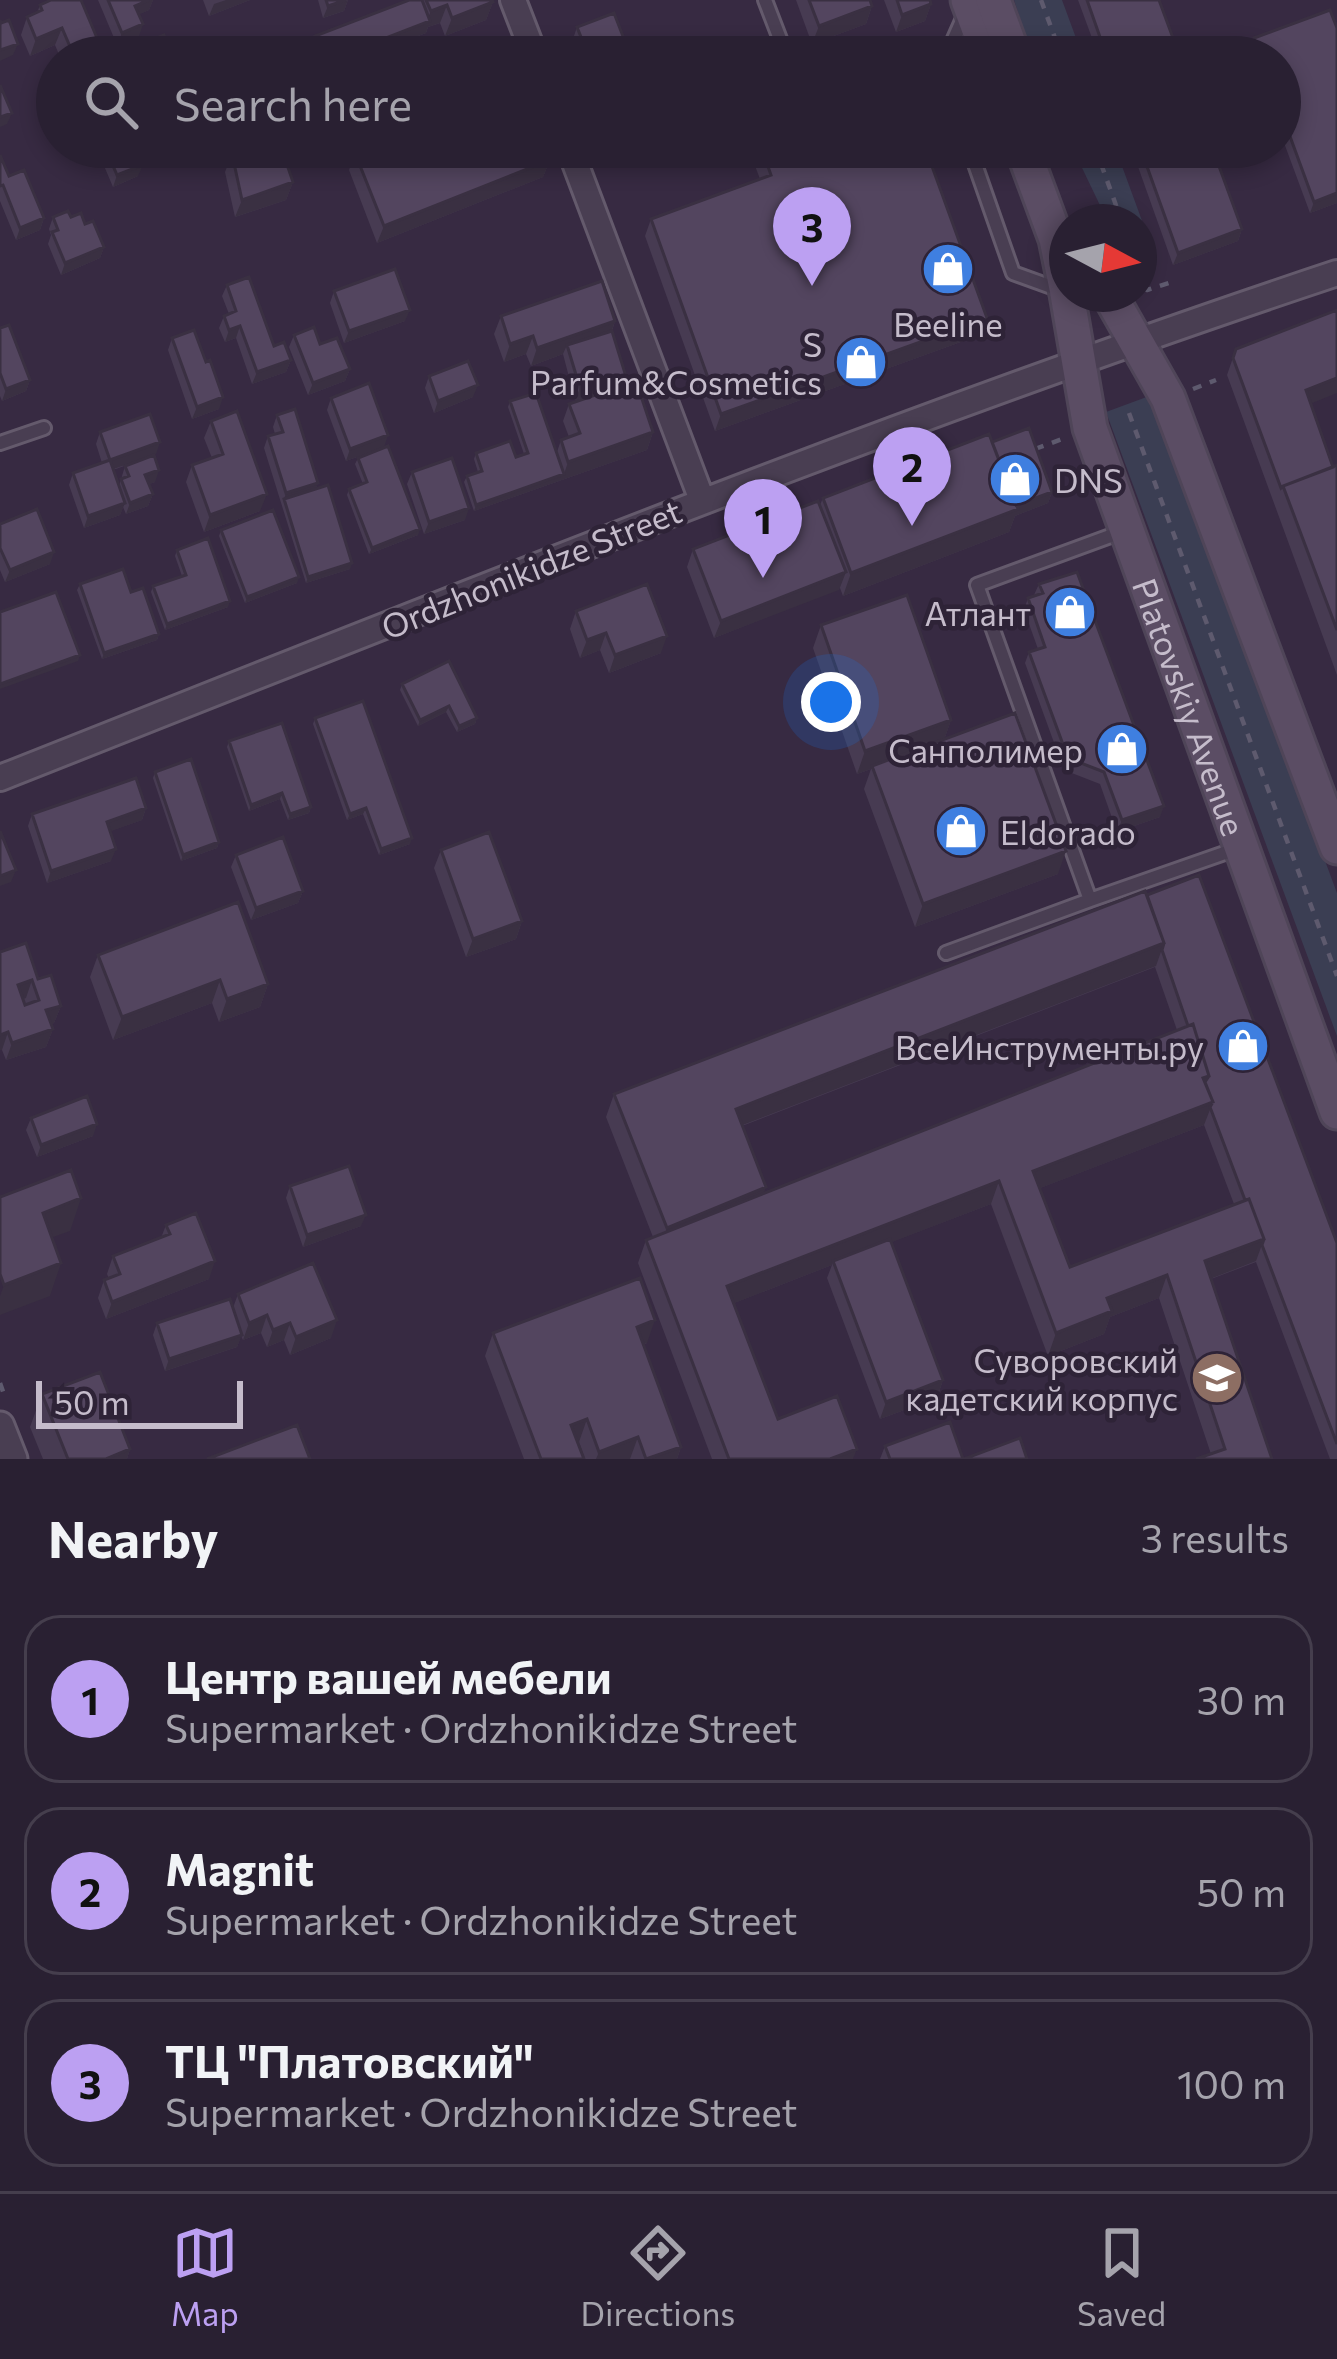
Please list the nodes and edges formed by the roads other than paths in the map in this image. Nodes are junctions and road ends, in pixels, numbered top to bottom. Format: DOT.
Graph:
graph roads {
  1 [pos="513,0"];
  2 [pos="765,0"];
  3 [pos="977,2"];
  4 [pos="527,36"];
  5 [pos="779,36"];
  6 [pos="954,36"];
  7 [pos="984,36"];
  8 [pos="1000,36"];
  9 [pos="577,168"];
  10 [pos="976,168"];
  11 [pos="1030,168"];
  12 [pos="1055,168"];
  13 [pos="1068,204"];
  14 [pos="1049,220"];
  15 [pos="1337,273"];
  16 [pos="1049,286"];
  17 [pos="1071,312"];
  18 [pos="1118,312"];
  19 [pos="1134,344"];
  20 [pos="1081,364"];
  21 [pos="44,428"];
  22 [pos="0,443"];
  23 [pos="702,500"];
  24 [pos="1125,531"];
  25 [pos="0,778"];
  26 [pos="1337,847"];
  27 [pos="1240,848"];
  28 [pos="1090,900"];
  29 [pos="946,953"];
  30 [pos="1330,1074"];
  31 [pos="1337,1112"];
  32 [pos="0,1426"];
  33 [pos="13,1459"];
  1 -- 4 [label="street"];
  2 -- 5 [label="lane"];
  3 -- 6 [label="lane"];
  3 -- 7 [label="main road"];
  3 -- 8 [label="main road"];
  9 -- 23 [label="street"];
  10 -- 16 [label="lane"];
  11 -- 14 [label="main road, Platovskiy Avenue"];
  12 -- 13 [label="main road"];
  15 -- 19 [label="street, Ordzhonikidze Street"];
  17 -- 20 [label="main road, Platovskiy Avenue"];
  18 -- 19 [label="main road"];
  19 -- 20 [label="street, Ordzhonikidze Street"];
  19 -- 26 [label="main road"];
  20 -- 23 [label="street, Ordzhonikidze Street"];
  20 -- 24 [label="main road, Platovskiy Avenue"];
  21 -- 22 [label="lane"];
  23 -- 25 [label="street, Ordzhonikidze Street"];
  24 -- 27 [label="main road, Platovskiy Avenue"];
  24 -- 28 [label="lane"];
  27 -- 28 [label="lane"];
  27 -- 30 [label="main road, Platovskiy Avenue"];
  28 -- 29 [label="lane"];
  30 -- 31 [label="main road, Platovskiy Avenue"];
  32 -- 33 [label="street"];
}
